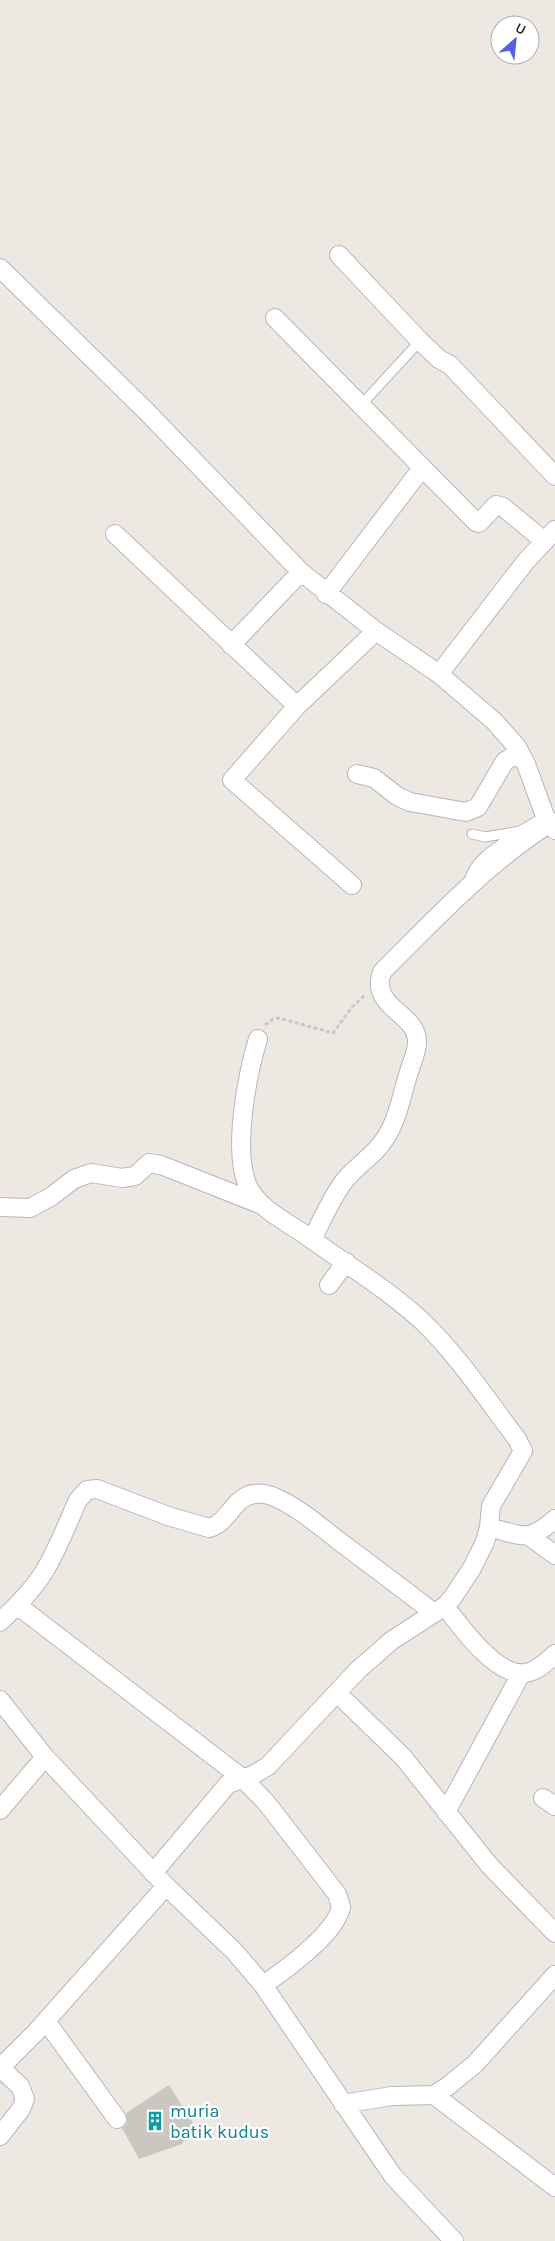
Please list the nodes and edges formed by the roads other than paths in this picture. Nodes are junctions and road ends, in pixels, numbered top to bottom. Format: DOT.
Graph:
graph roads {
  1 [pos="339,255"];
  2 [pos="0,268"];
  3 [pos="275,318"];
  4 [pos="420,341"];
  5 [pos="362,404"];
  6 [pos="422,468"];
  7 [pos="555,476"];
  8 [pos="115,534"];
  9 [pos="549,535"];
  10 [pos="301,572"];
  11 [pos="326,594"];
  12 [pos="376,631"];
  13 [pos="231,645"];
  14 [pos="439,674"];
  15 [pos="297,706"];
  16 [pos="524,761"];
  17 [pos="357,774"];
  18 [pos="550,823"];
  19 [pos="520,831"];
  20 [pos="472,834"];
  21 [pos="352,885"];
  22 [pos="468,887"];
  23 [pos="258,1039"];
  24 [pos="0,1207"];
  25 [pos="266,1207"];
  26 [pos="312,1240"];
  27 [pos="346,1262"];
  28 [pos="329,1285"];
  29 [pos="555,1519"];
  30 [pos="489,1527"];
  31 [pos="529,1536"];
  32 [pos="555,1555"];
  33 [pos="18,1605"];
  34 [pos="439,1609"];
  35 [pos="0,1622"];
  36 [pos="555,1654"];
  37 [pos="521,1674"];
  38 [pos="337,1693"];
  39 [pos="0,1700"];
  40 [pos="45,1757"];
  41 [pos="242,1778"];
  42 [pos="0,1810"];
  43 [pos="446,1812"];
  44 [pos="153,1873"];
  45 [pos="166,1886"];
  46 [pos="555,1933"];
  47 [pos="555,1975"];
  48 [pos="264,1985"];
  49 [pos="46,2021"];
  50 [pos="0,2068"];
  51 [pos="434,2094"];
  52 [pos="343,2104"];
  53 [pos="117,2119"];
  54 [pos="0,2136"];
  55 [pos="555,2187"];
  56 [pos="454,2241"];
  1 -- 4 [label="street"];
  2 -- 10 [label="street"];
  3 -- 5 [label="street"];
  4 -- 5 [label="lane"];
  4 -- 7 [label="street"];
  5 -- 6 [label="street"];
  6 -- 9 [label="street"];
  6 -- 11 [label="street"];
  8 -- 13 [label="street"];
  9 -- 14 [label="street"];
  10 -- 11 [label="street"];
  10 -- 13 [label="street"];
  11 -- 12 [label="street"];
  12 -- 14 [label="street"];
  12 -- 15 [label="street"];
  13 -- 15 [label="street"];
  14 -- 16 [label="street"];
  15 -- 21 [label="street"];
  16 -- 17 [label="street"];
  16 -- 18 [label="street"];
  18 -- 19 [label="lane"];
  18 -- 22 [label="street"];
  19 -- 20 [label="lane"];
  19 -- 22 [label="lane"];
  22 -- 26 [label="street"];
  23 -- 25 [label="street"];
  24 -- 25 [label="street"];
  25 -- 26 [label="street"];
  26 -- 27 [label="street"];
  27 -- 28 [label="street"];
  27 -- 30 [label="street"];
  29 -- 31 [label="street"];
  30 -- 31 [label="street"];
  30 -- 34 [label="street"];
  31 -- 32 [label="street"];
  33 -- 34 [label="street"];
  33 -- 35 [label="street"];
  33 -- 41 [label="street"];
  34 -- 37 [label="street"];
  34 -- 38 [label="street"];
  36 -- 37 [label="street"];
  37 -- 43 [label="street"];
  38 -- 41 [label="street"];
  38 -- 43 [label="street"];
  39 -- 40 [label="street"];
  40 -- 42 [label="street"];
  40 -- 44 [label="street"];
  41 -- 44 [label="street"];
  41 -- 48 [label="street"];
  43 -- 46 [label="street"];
  44 -- 45 [label="street"];
  45 -- 48 [label="street"];
  45 -- 49 [label="street"];
  47 -- 51 [label="street"];
  48 -- 52 [label="street"];
  49 -- 50 [label="street"];
  49 -- 53 [label="street"];
  50 -- 54 [label="street"];
  51 -- 52 [label="street"];
  51 -- 55 [label="street"];
  52 -- 56 [label="street"];
}
